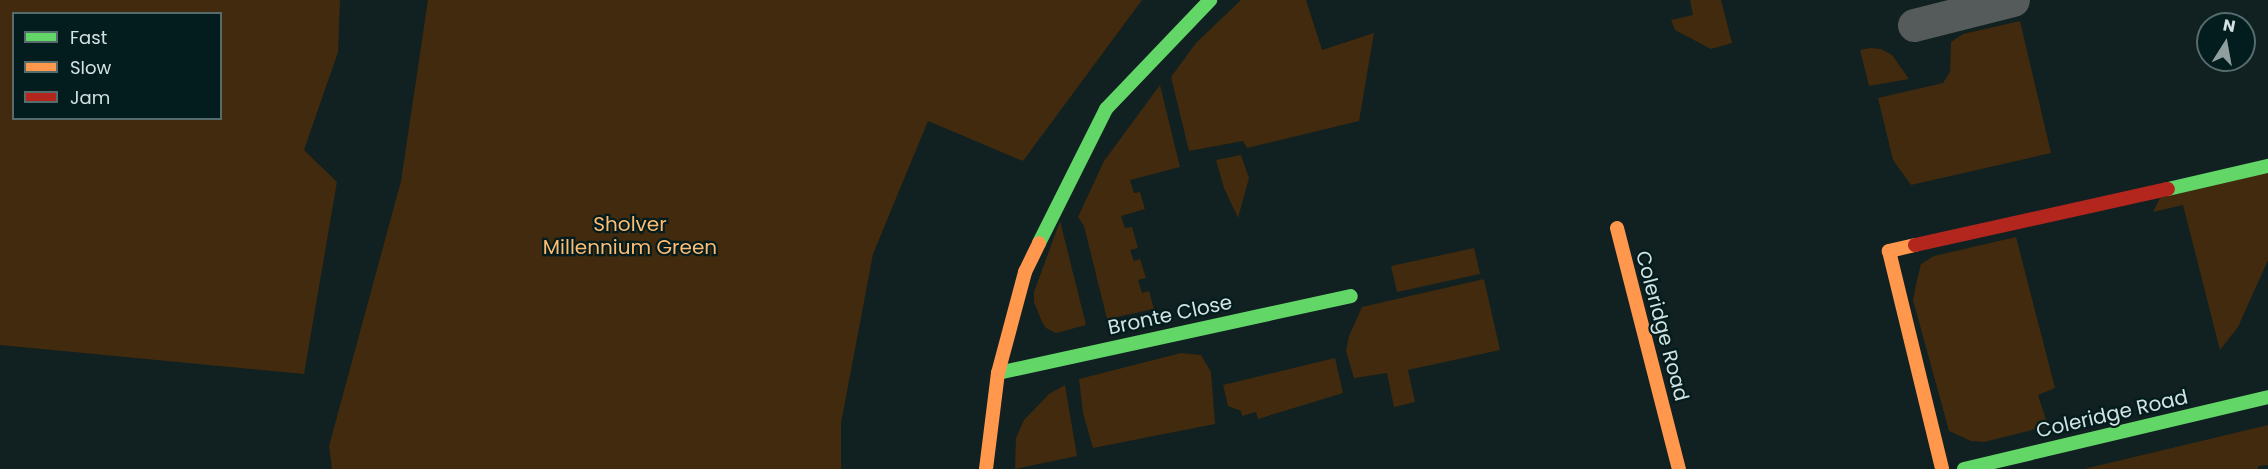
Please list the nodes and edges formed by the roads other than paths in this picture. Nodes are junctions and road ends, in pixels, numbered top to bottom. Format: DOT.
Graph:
graph roads {
  1 [pos="1210,0"];
  2 [pos="2013,0"];
  3 [pos="1914,25"];
  4 [pos="2268,166"];
  5 [pos="1617,228"];
  6 [pos="1351,296"];
  7 [pos="998,373"];
  8 [pos="2268,397"];
  9 [pos="986,469"];
  10 [pos="1679,469"];
  11 [pos="1942,469"];
  12 [pos="1964,469"];
  1 -- 7 [label="street"];
  2 -- 3 [label="street"];
  4 -- 11 [label="street"];
  5 -- 10 [label="street, Coleridge Road"];
  6 -- 7 [label="street, Bronte Close"];
  7 -- 9 [label="street"];
  8 -- 12 [label="street, Coleridge Road"];
}
